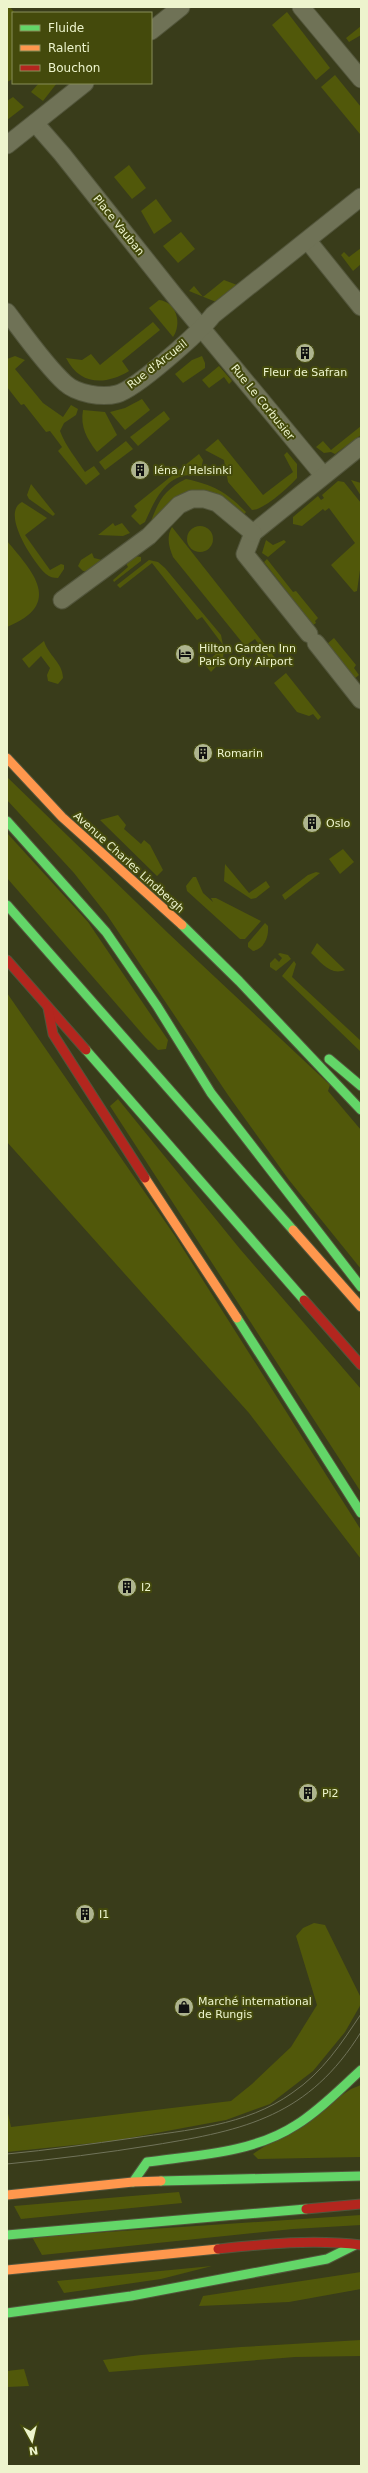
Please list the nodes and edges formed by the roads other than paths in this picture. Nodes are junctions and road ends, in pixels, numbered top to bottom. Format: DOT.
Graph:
graph roads {
  1 [pos="181,7"];
  2 [pos="301,7"];
  3 [pos="152,30"];
  4 [pos="361,79"];
  5 [pos="83,84"];
  6 [pos="35,123"];
  7 [pos="7,145"];
  8 [pos="361,197"];
  9 [pos="308,241"];
  10 [pos="361,307"];
  11 [pos="7,312"];
  12 [pos="202,328"];
  13 [pos="361,446"];
  14 [pos="323,475"];
  15 [pos="253,533"];
  16 [pos="62,600"];
  17 [pos="361,700"];
  18 [pos="7,758"];
  19 [pos="7,821"];
  20 [pos="7,905"];
  21 [pos="7,960"];
  22 [pos="239,981"];
  23 [pos="48,1008"];
  24 [pos="361,1086"];
  25 [pos="361,1110"];
  26 [pos="361,1287"];
  27 [pos="361,1307"];
  28 [pos="361,1365"];
  29 [pos="361,1513"];
  30 [pos="361,2070"];
  31 [pos="361,2176"];
  32 [pos="133,2182"];
  33 [pos="7,2196"];
  34 [pos="361,2204"];
  35 [pos="7,2235"];
  36 [pos="358,2245"];
  37 [pos="7,2270"];
  38 [pos="7,2313"];
  1 -- 3 [label="street"];
  2 -- 4 [label="street"];
  5 -- 6 [label="street"];
  6 -- 7 [label="street"];
  6 -- 12 [label="street, Place Vauban"];
  8 -- 9 [label="street, Rue d'Arcueil"];
  9 -- 10 [label="street"];
  9 -- 12 [label="street, Rue d'Arcueil"];
  11 -- 12 [label="street, Rue d'Arcueil"];
  12 -- 14 [label="street, Rue Le Corbusier"];
  13 -- 14 [label="street"];
  14 -- 15 [label="street"];
  15 -- 16 [label="street"];
  15 -- 17 [label="street"];
  18 -- 22 [label="main road, Avenue Charles Lindbergh"];
  19 -- 26 [label="main road"];
  20 -- 27 [label="main road"];
  21 -- 23 [label="main road"];
  22 -- 24 [label="main road, Avenue Charles Lindbergh"];
  22 -- 25 [label="main road, Avenue Charles Lindbergh"];
  23 -- 28 [label="main road"];
  23 -- 29 [label="main road"];
  30 -- 32 [label="main road"];
  31 -- 32 [label="main road"];
  32 -- 33 [label="main road"];
  34 -- 35 [label="main road"];
  36 -- 37 [label="main road"];
  36 -- 38 [label="main road"];
}
